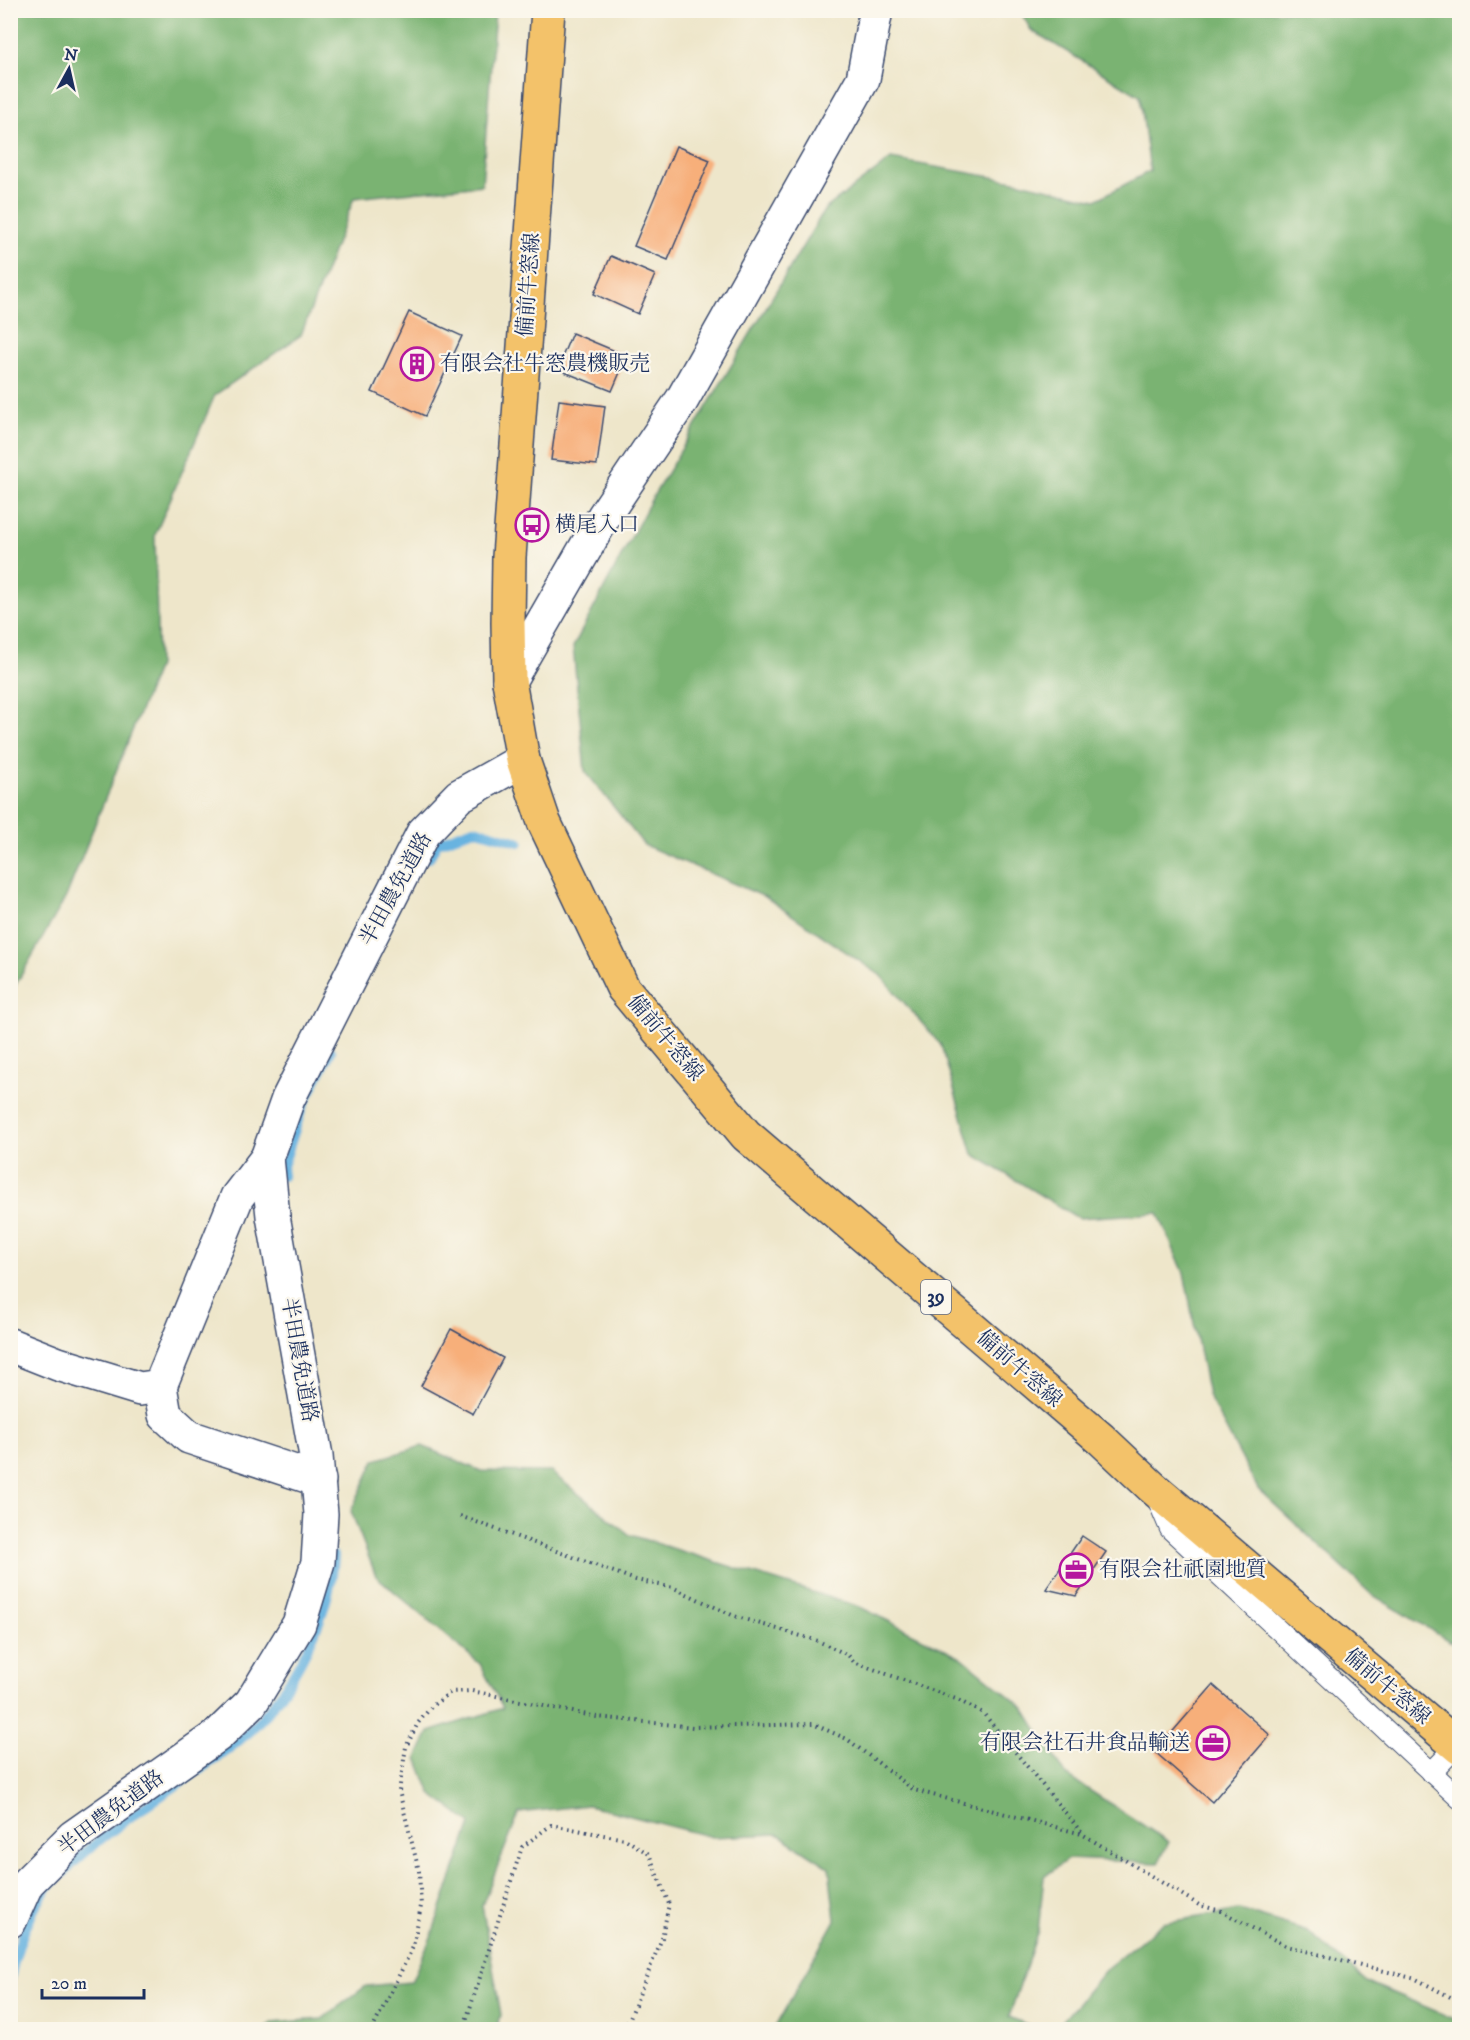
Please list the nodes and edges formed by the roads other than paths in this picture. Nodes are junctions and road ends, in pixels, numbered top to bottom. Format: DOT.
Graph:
graph roads {
  1 [pos="548,10"];
  2 [pos="876,10"];
  3 [pos="509,681"];
  4 [pos="523,760"];
  5 [pos="267,1158"];
  6 [pos="10,1345"];
  7 [pos="160,1386"];
  8 [pos="319,1480"];
  9 [pos="1315,1645"];
  10 [pos="1458,1747"];
  11 [pos="1431,1773"];
  12 [pos="1460,1799"];
  13 [pos="10,1921"];
  1 -- 3 [label="main road, 備前牛窓線 / 39"];
  2 -- 3 [label="street"];
  3 -- 4 [label="main road, 備前牛窓線 / 39"];
  4 -- 5 [label="street, 半田農免道路"];
  4 -- 9 [label="main road, 備前牛窓線 / 39"];
  5 -- 7 [label="street"];
  5 -- 8 [label="street, 半田農免道路"];
  6 -- 7 [label="street"];
  7 -- 8 [label="street"];
  8 -- 13 [label="street, 半田農免道路"];
  9 -- 10 [label="main road, 備前牛窓線 / 39"];
  9 -- 11 [label="lane"];
  10 -- 11 [label="lane"];
  11 -- 12 [label="lane"];
}
